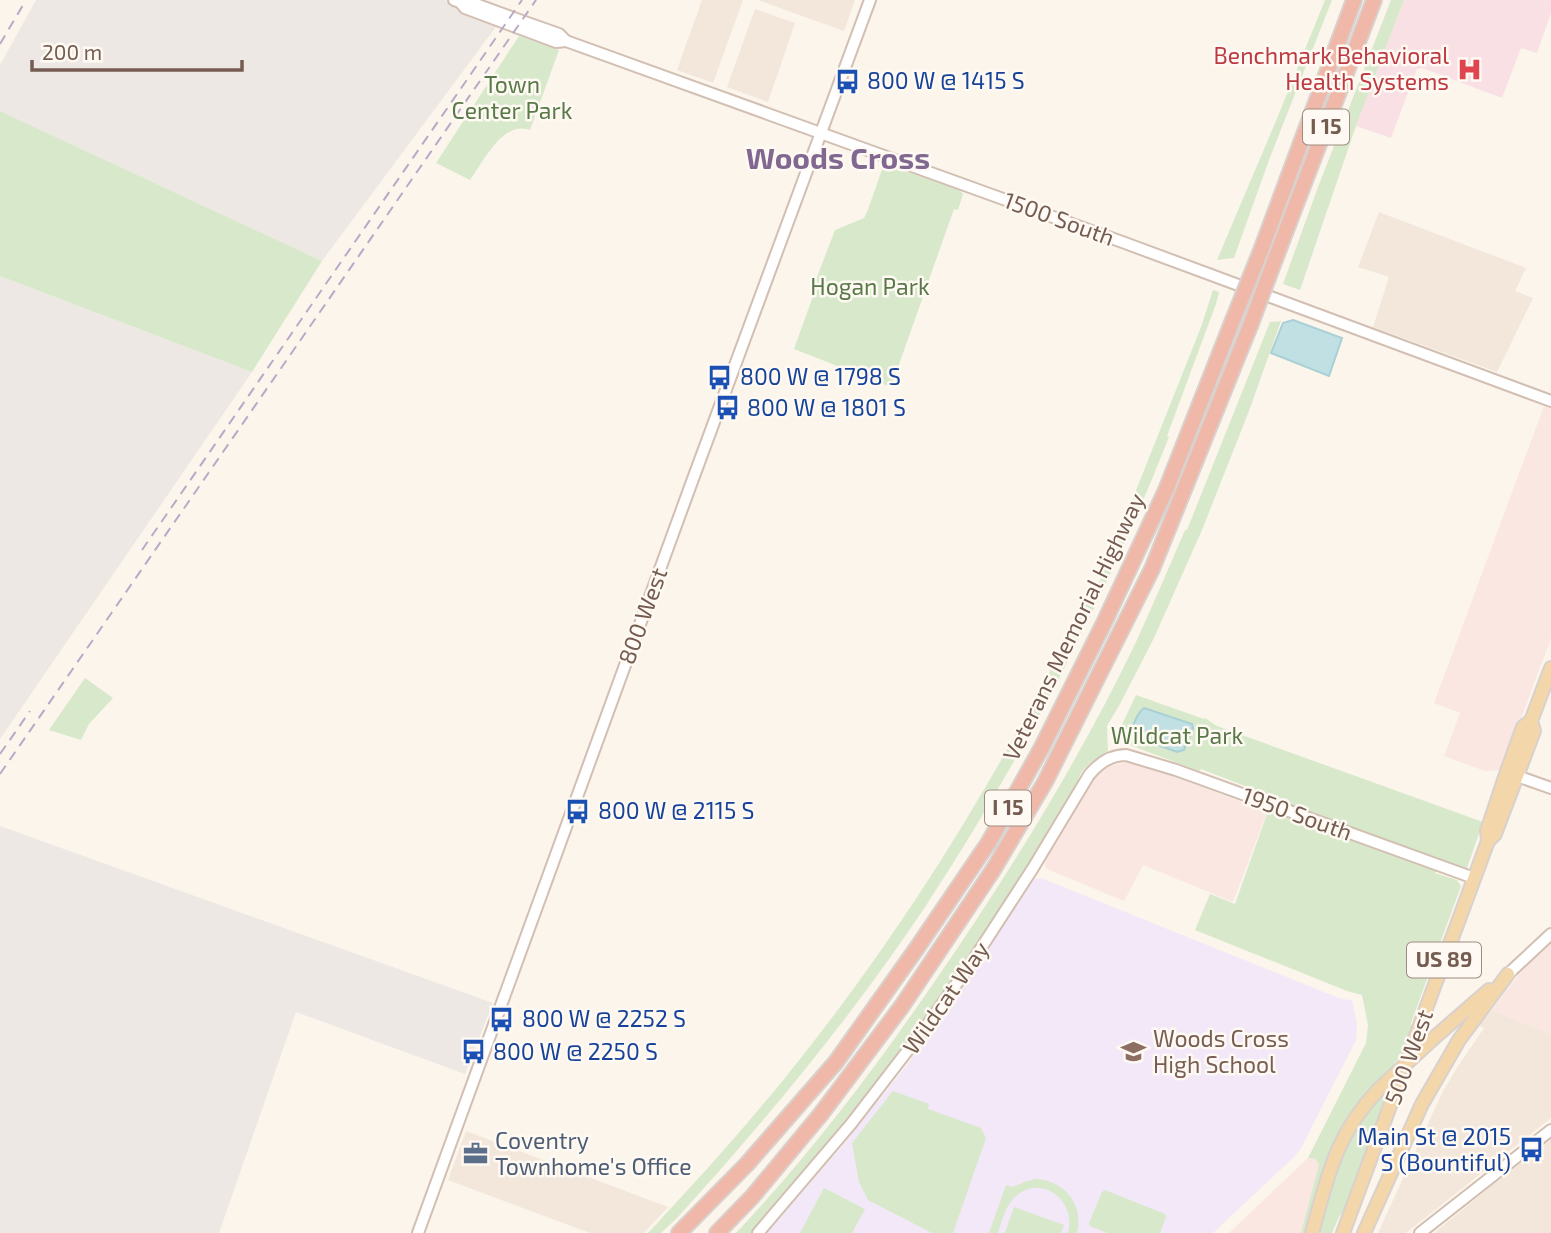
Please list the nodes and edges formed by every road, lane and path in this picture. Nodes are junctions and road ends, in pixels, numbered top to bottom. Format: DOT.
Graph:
graph roads {
  1 [pos="870,0"];
  2 [pos="1354,0"];
  3 [pos="1374,0"];
  4 [pos="457,1"];
  5 [pos="821,133"];
  6 [pos="1551,401"];
  7 [pos="1551,668"];
  8 [pos="1531,721"];
  9 [pos="1118,755"];
  10 [pos="1517,776"];
  11 [pos="1551,788"];
  12 [pos="1488,841"];
  13 [pos="1474,878"];
  14 [pos="1551,934"];
  15 [pos="1508,974"];
  16 [pos="1551,1130"];
  17 [pos="418,1233"];
  18 [pos="679,1233"];
  19 [pos="717,1233"];
  20 [pos="758,1233"];
  21 [pos="1312,1233"];
  22 [pos="1343,1233"];
  23 [pos="1364,1233"];
  24 [pos="1420,1233"];
  1 -- 5 [label="street, 800 West"];
  2 -- 18 [label="highway, Veterans Memorial Highway / I 15, bridge"];
  3 -- 19 [label="highway, Veterans Memorial Highway / I 15, bridge"];
  4 -- 5 [label="street, 1500 South"];
  5 -- 6 [label="street, 1500 South"];
  5 -- 17 [label="street, 800 West"];
  7 -- 8 [label="main road, 500 West / US 89"];
  8 -- 10 [label="main road, 500 West / US 89"];
  8 -- 12 [label="main road, 500 West / US 89"];
  9 -- 13 [label="street, 1950 South"];
  9 -- 20 [label="street, Wildcat Way"];
  10 -- 11 [label="street"];
  10 -- 12 [label="main road, 500 West / US 89"];
  12 -- 13 [label="main road, 500 West / US 89"];
  13 -- 22 [label="main road, 500 West / US 89"];
  14 -- 15 [label="street"];
  15 -- 21 [label="main road, bridge"];
  15 -- 23 [label="main road"];
  16 -- 24 [label="street"];
}
